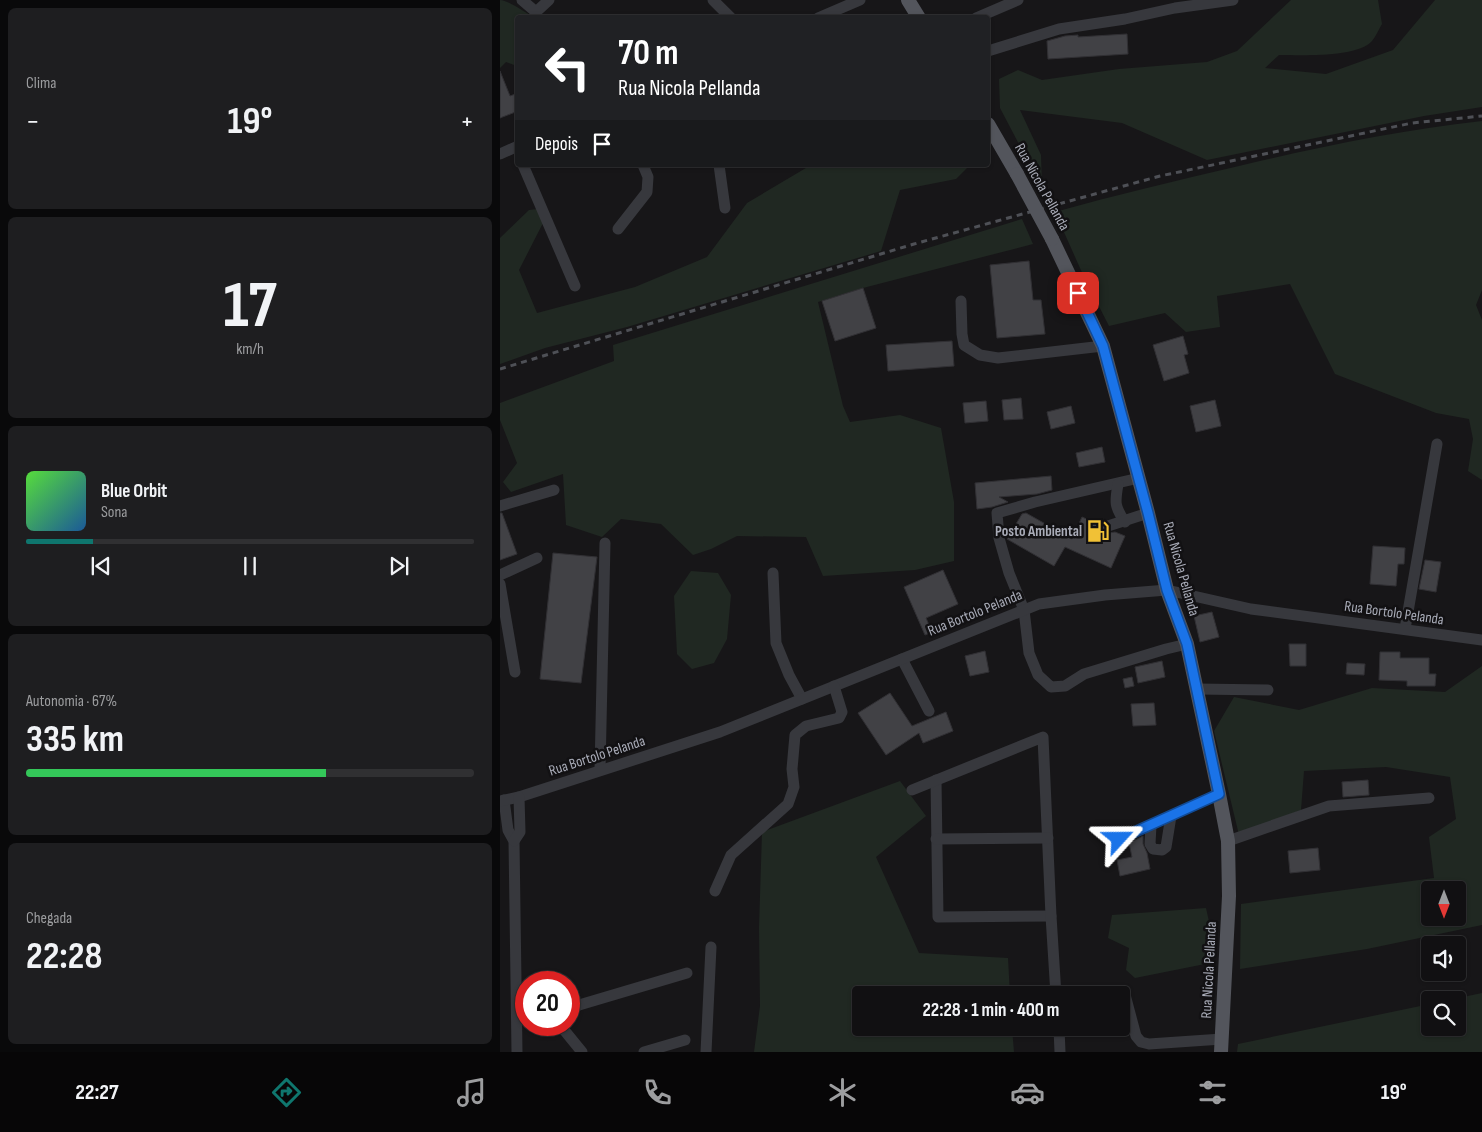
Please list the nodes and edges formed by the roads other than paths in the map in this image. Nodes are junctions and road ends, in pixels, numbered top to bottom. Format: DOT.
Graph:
graph roads {
  1 [pos="522,0"];
  2 [pos="549,0"];
  3 [pos="713,0"];
  4 [pos="860,0"];
  5 [pos="908,0"];
  6 [pos="1018,0"];
  7 [pos="1233,0"];
  8 [pos="728,15"];
  9 [pos="825,15"];
  10 [pos="917,15"];
  11 [pos="983,15"];
  12 [pos="990,50"];
  13 [pos="990,127"];
  14 [pos="515,150"];
  15 [pos="500,154"];
  16 [pos="523,167"];
  17 [pos="644,167"];
  18 [pos="719,167"];
  19 [pos="725,208"];
  20 [pos="618,229"];
  21 [pos="575,286"];
  22 [pos="960,301"];
  23 [pos="1103,346"];
  24 [pos="1436,444"];
  25 [pos="1139,478"];
  26 [pos="1118,484"];
  27 [pos="554,490"];
  28 [pos="500,506"];
  29 [pos="1148,513"];
  30 [pos="1126,522"];
  31 [pos="1105,527"];
  32 [pos="605,543"];
  33 [pos="537,558"];
  34 [pos="773,573"];
  35 [pos="500,575"];
  36 [pos="500,584"];
  37 [pos="1167,590"];
  38 [pos="1024,610"];
  39 [pos="1405,629"];
  40 [pos="1482,640"];
  41 [pos="1187,644"];
  42 [pos="902,659"];
  43 [pos="515,672"];
  44 [pos="834,686"];
  45 [pos="1197,689"];
  46 [pos="1268,690"];
  47 [pos="802,699"];
  48 [pos="928,711"];
  49 [pos="600,770"];
  50 [pos="936,780"];
  51 [pos="912,790"];
  52 [pos="1219,794"];
  53 [pos="519,797"];
  54 [pos="1429,798"];
  55 [pos="502,801"];
  56 [pos="1171,816"];
  57 [pos="1151,825"];
  58 [pos="1048,838"];
  59 [pos="936,839"];
  60 [pos="1119,839"];
  61 [pos="514,841"];
  62 [pos="1228,841"];
  63 [pos="715,891"];
  64 [pos="1051,916"];
  65 [pos="711,947"];
  66 [pos="520,971"];
  67 [pos="687,973"];
  68 [pos="1055,986"];
  69 [pos="580,1005"];
  70 [pos="1130,1013"];
  71 [pos="519,1036"];
  72 [pos="569,1036"];
  73 [pos="1059,1036"];
  74 [pos="685,1040"];
  75 [pos="1222,1045"];
  76 [pos="517,1052"];
  77 [pos="582,1052"];
  78 [pos="644,1052"];
  79 [pos="706,1052"];
  80 [pos="1060,1052"];
  1 -- 2 [label="street"];
  3 -- 8 [label="street"];
  4 -- 9 [label="street"];
  5 -- 10 [label="main road"];
  6 -- 11 [label="street"];
  7 -- 12 [label="street"];
  13 -- 23 [label="main road, Rua Nicola Pellanda, bridge"];
  14 -- 15 [label="street"];
  16 -- 21 [label="street"];
  17 -- 20 [label="street"];
  18 -- 19 [label="street"];
  22 -- 23 [label="street"];
  23 -- 25 [label="main road, Rua Nicola Pellanda"];
  24 -- 39 [label="street"];
  25 -- 26 [label="street"];
  25 -- 29 [label="main road, Rua Nicola Pellanda"];
  26 -- 30 [label="street"];
  26 -- 38 [label="street"];
  27 -- 28 [label="street"];
  29 -- 30 [label="street"];
  29 -- 37 [label="main road, Rua Nicola Pellanda"];
  30 -- 31 [label="street"];
  32 -- 49 [label="street"];
  33 -- 35 [label="street"];
  34 -- 47 [label="street"];
  36 -- 43 [label="street"];
  37 -- 38 [label="street, Rua Bortolo Pelanda"];
  37 -- 39 [label="street, Rua Bortolo Pelanda"];
  37 -- 41 [label="main road, Rua Nicola Pellanda"];
  38 -- 41 [label="street"];
  38 -- 42 [label="street, Rua Bortolo Pelanda"];
  39 -- 40 [label="street, Rua Bortolo Pelanda"];
  41 -- 45 [label="main road, Rua Nicola Pellanda"];
  42 -- 44 [label="street, Rua Bortolo Pelanda"];
  42 -- 48 [label="street"];
  44 -- 47 [label="street, Rua Bortolo Pelanda"];
  44 -- 63 [label="street"];
  45 -- 46 [label="street"];
  45 -- 52 [label="main road, Rua Nicola Pellanda"];
  47 -- 49 [label="street, Rua Bortolo Pelanda"];
  49 -- 53 [label="street, Rua Bortolo Pelanda"];
  50 -- 51 [label="street"];
  50 -- 58 [label="street"];
  50 -- 59 [label="street"];
  52 -- 56 [label="street"];
  52 -- 62 [label="main road, Rua Nicola Pellanda"];
  53 -- 55 [label="street, Rua Bortolo Pelanda"];
  53 -- 61 [label="street"];
  54 -- 62 [label="street"];
  55 -- 61 [label="street"];
  56 -- 57 [label="street"];
  56 -- 57 [label="street"];
  57 -- 60 [label="street"];
  58 -- 59 [label="street"];
  58 -- 64 [label="street"];
  59 -- 64 [label="street"];
  61 -- 66 [label="street"];
  62 -- 75 [label="main road, Rua Nicola Pellanda"];
  64 -- 68 [label="street"];
  65 -- 79 [label="street"];
  67 -- 69 [label="street"];
  70 -- 75 [label="street"];
  71 -- 76 [label="street"];
  72 -- 77 [label="street"];
  73 -- 80 [label="street"];
  74 -- 78 [label="street"];
}
